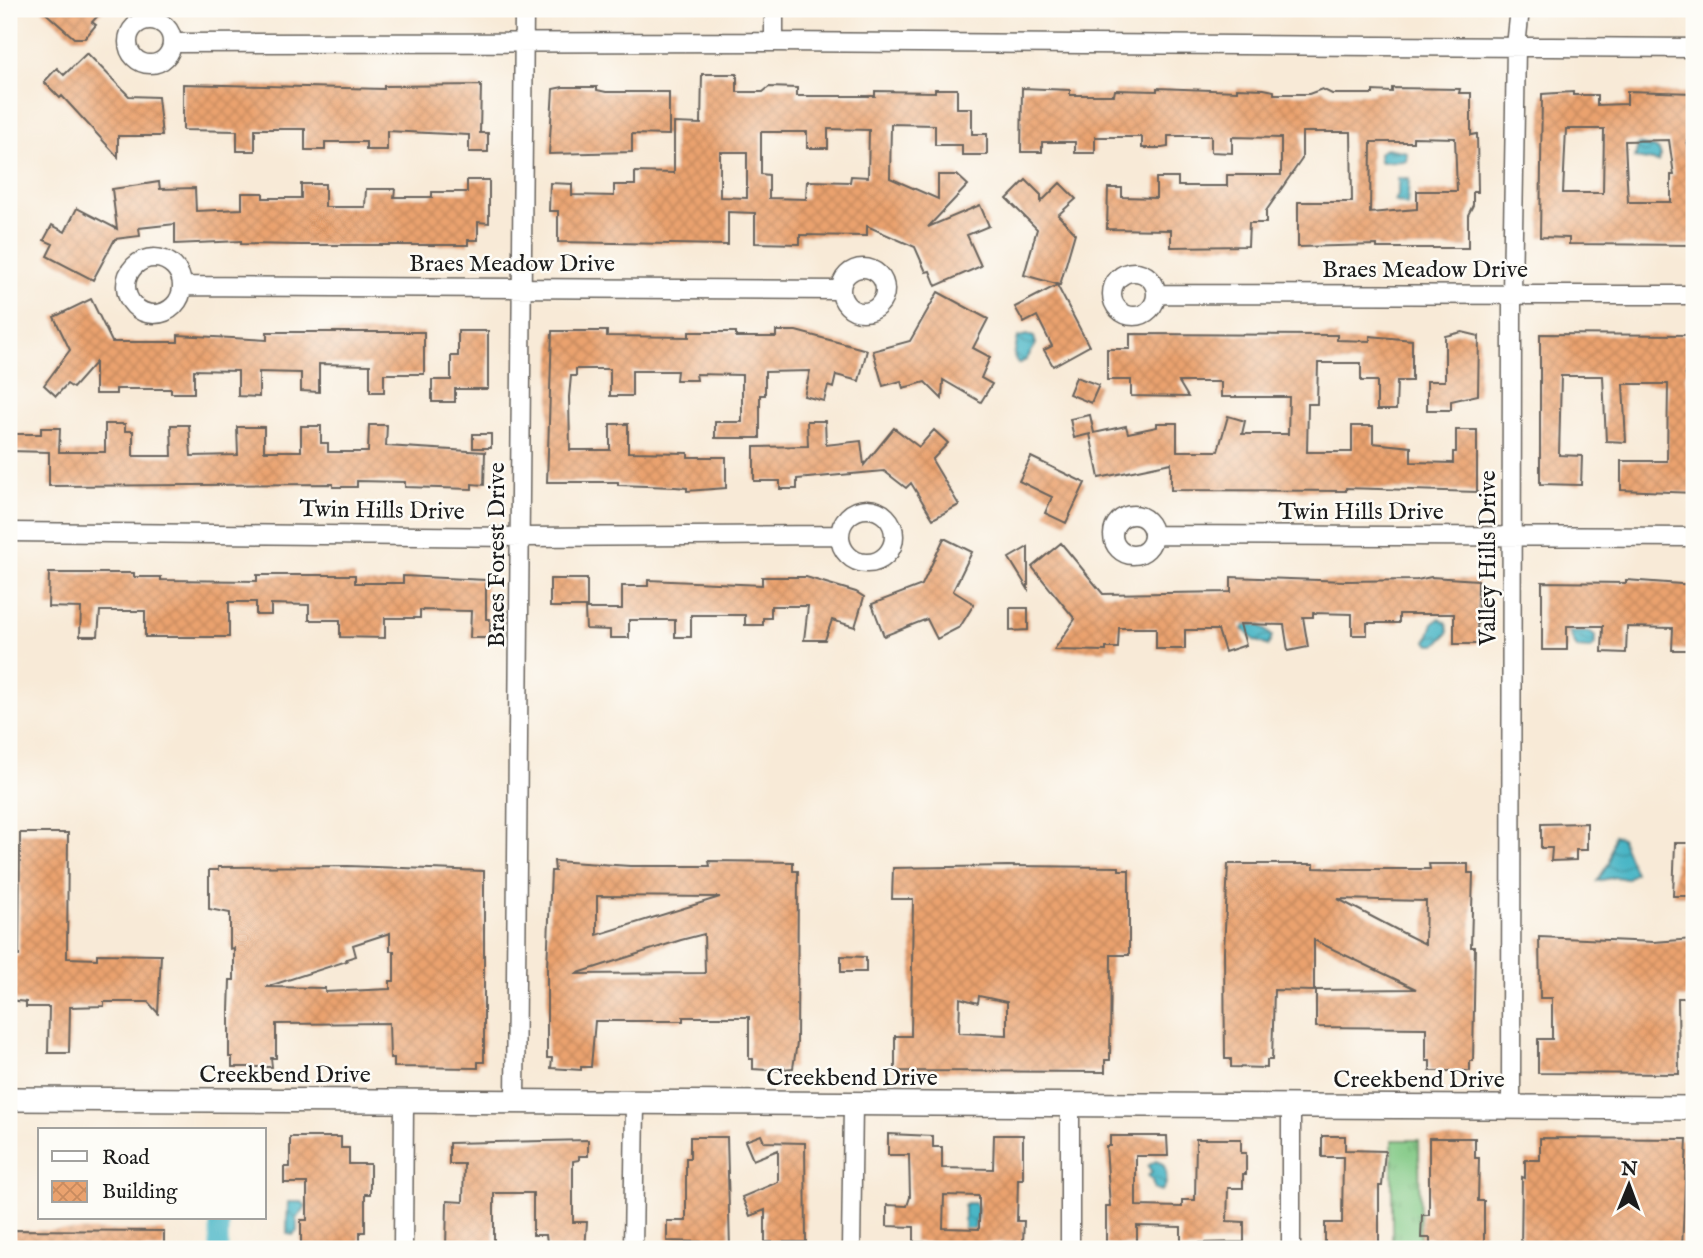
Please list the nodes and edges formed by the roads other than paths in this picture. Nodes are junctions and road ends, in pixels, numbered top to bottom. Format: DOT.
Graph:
graph roads {
  1 [pos="524,9"];
  2 [pos="774,9"];
  3 [pos="1520,9"];
  4 [pos="774,42"];
  5 [pos="172,43"];
  6 [pos="524,43"];
  7 [pos="1516,46"];
  8 [pos="1694,48"];
  9 [pos="183,286"];
  10 [pos="524,288"];
  11 [pos="841,290"];
  12 [pos="1156,294"];
  13 [pos="1512,294"];
  14 [pos="1694,295"];
  15 [pos="9,531"];
  16 [pos="839,535"];
  17 [pos="1154,535"];
  18 [pos="522,537"];
  19 [pos="1514,537"];
  20 [pos="1694,537"];
  21 [pos="9,1100"];
  22 [pos="404,1101"];
  23 [pos="515,1102"];
  24 [pos="635,1103"];
  25 [pos="853,1104"];
  26 [pos="1070,1105"];
  27 [pos="1291,1106"];
  28 [pos="1511,1107"];
  29 [pos="1694,1108"];
  30 [pos="403,1249"];
  31 [pos="633,1249"];
  32 [pos="851,1249"];
  33 [pos="1070,1249"];
  34 [pos="1291,1249"];
  1 -- 6 [label="street, Braes Forest Drive"];
  2 -- 4 [label="street"];
  3 -- 7 [label="street, Valley Hills Drive"];
  4 -- 6 [label="street"];
  4 -- 7 [label="street"];
  5 -- 6 [label="street"];
  6 -- 10 [label="street, Braes Forest Drive"];
  7 -- 8 [label="street"];
  7 -- 13 [label="street, Valley Hills Drive"];
  9 -- 10 [label="street, Braes Meadow Drive"];
  10 -- 11 [label="street, Braes Meadow Drive"];
  10 -- 18 [label="street, Braes Forest Drive"];
  12 -- 13 [label="street, Braes Meadow Drive"];
  13 -- 14 [label="street, Braes Meadow Drive"];
  13 -- 19 [label="street, Valley Hills Drive"];
  15 -- 18 [label="street, Twin Hills Drive"];
  16 -- 18 [label="street, Twin Hills Drive"];
  17 -- 19 [label="street, Twin Hills Drive"];
  18 -- 23 [label="street, Braes Forest Drive"];
  19 -- 20 [label="street, Twin Hills Drive"];
  19 -- 28 [label="street, Valley Hills Drive"];
  21 -- 22 [label="street, Creekbend Drive"];
  22 -- 23 [label="street, Creekbend Drive"];
  22 -- 30 [label="street"];
  23 -- 24 [label="street, Creekbend Drive"];
  24 -- 25 [label="street, Creekbend Drive"];
  24 -- 31 [label="street"];
  25 -- 26 [label="street, Creekbend Drive"];
  25 -- 32 [label="street"];
  26 -- 27 [label="street, Creekbend Drive"];
  26 -- 33 [label="street"];
  27 -- 28 [label="street, Creekbend Drive"];
  27 -- 34 [label="street"];
  28 -- 29 [label="street, Creekbend Drive"];
}
